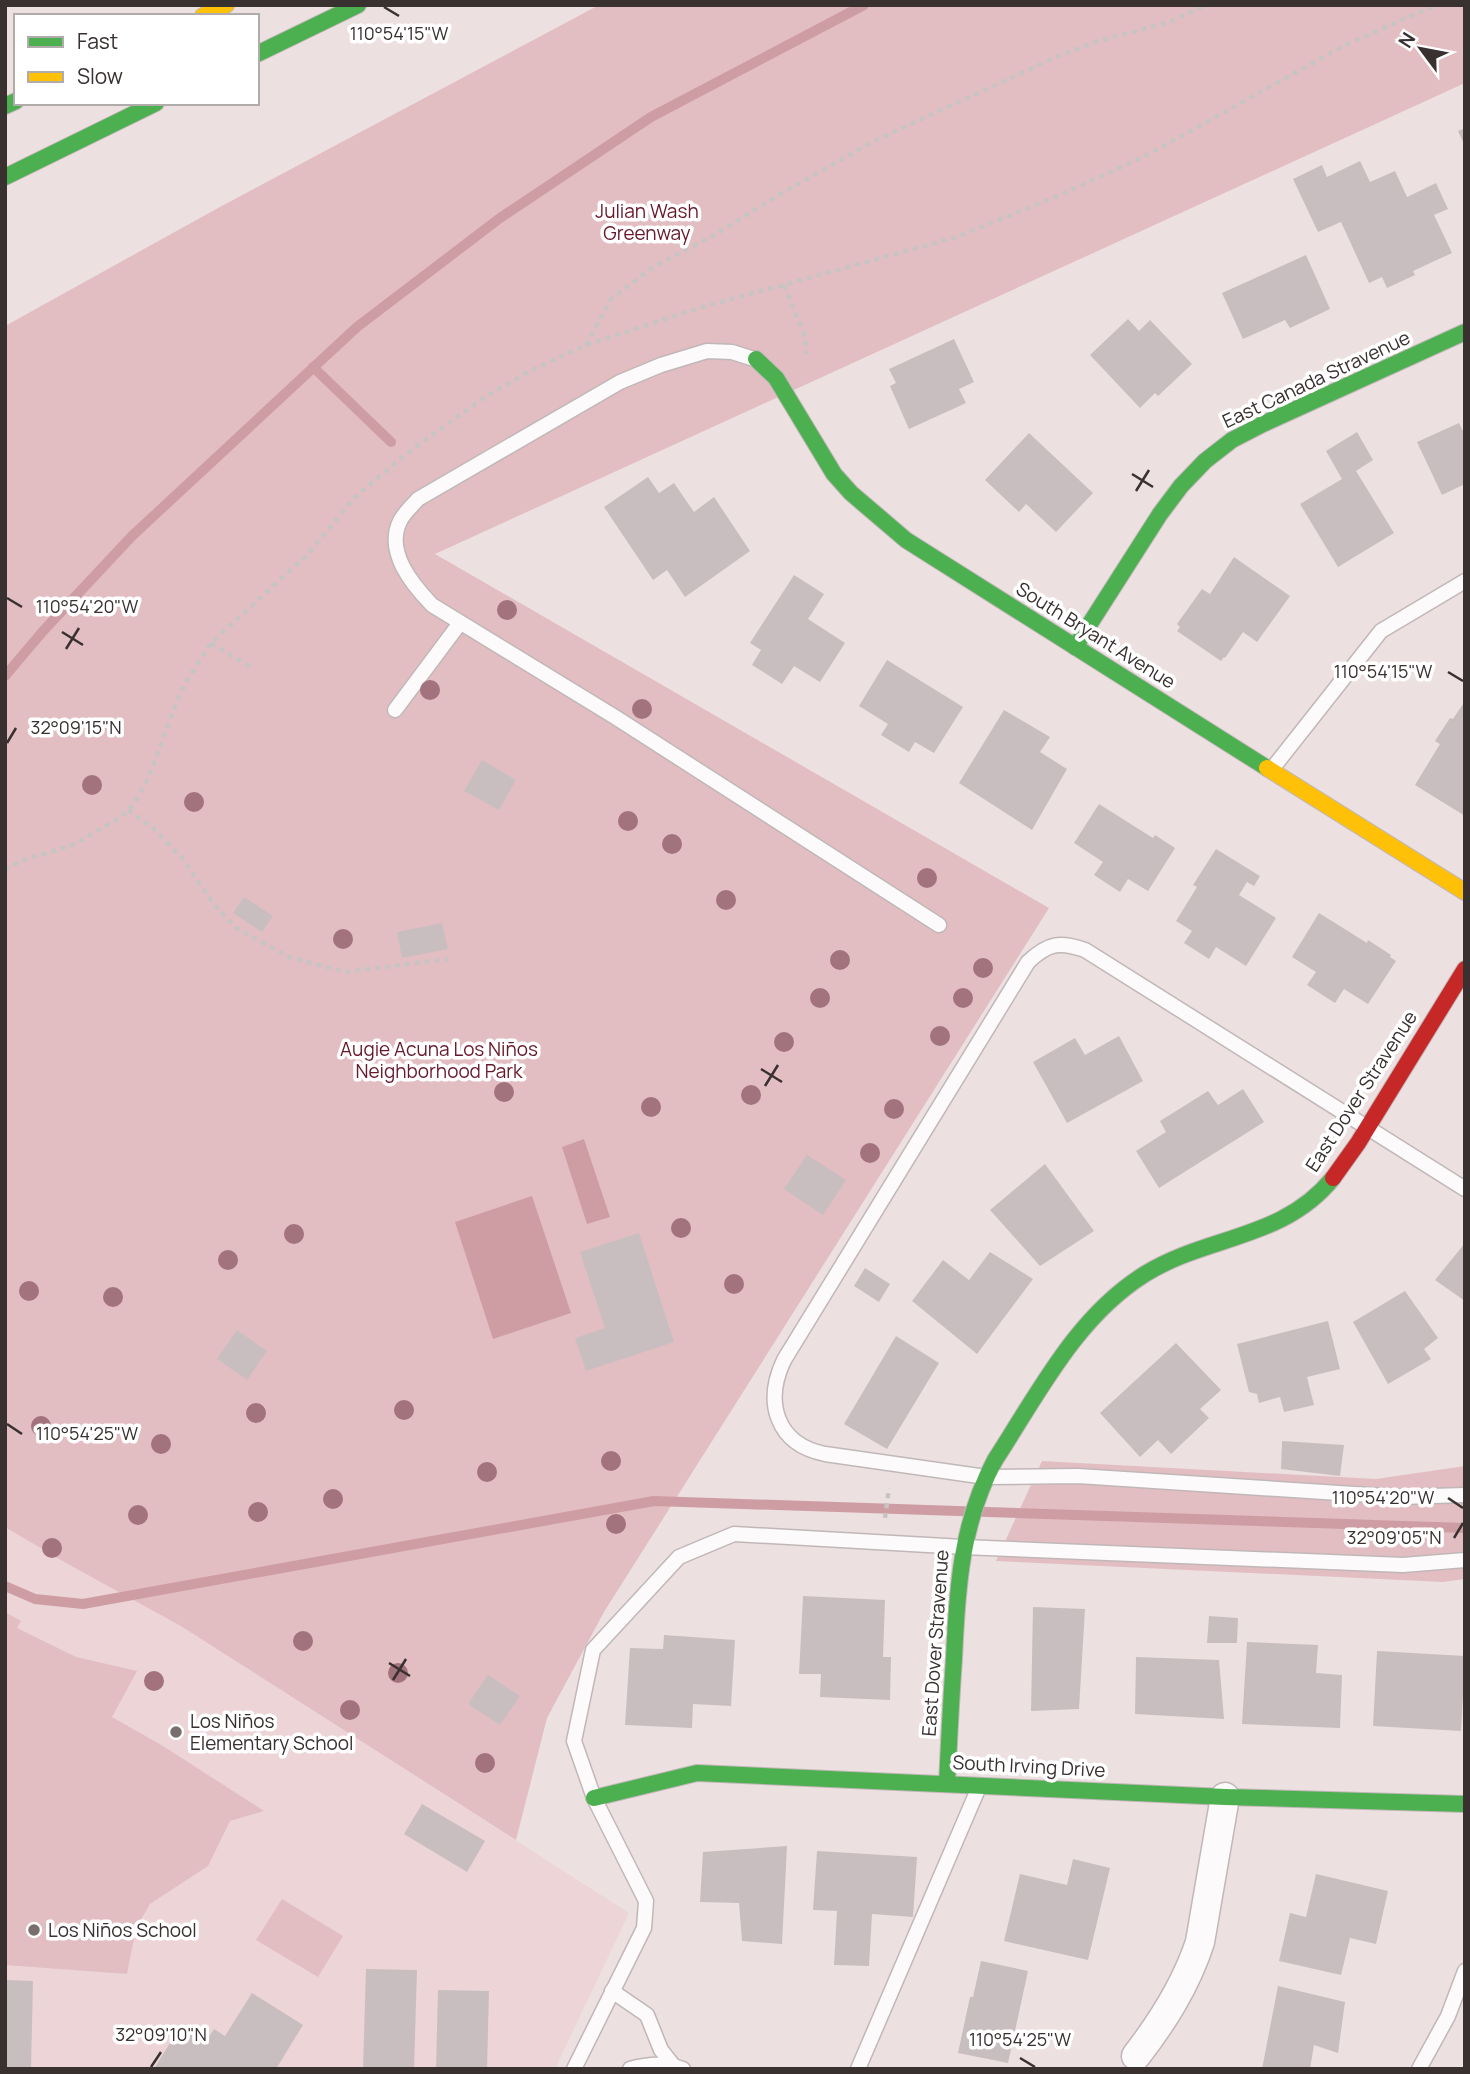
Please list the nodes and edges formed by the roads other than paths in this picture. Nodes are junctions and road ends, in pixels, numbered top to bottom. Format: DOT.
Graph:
graph roads {
  1 [pos="226,5"];
  2 [pos="358,5"];
  3 [pos="207,14"];
  4 [pos="259,53"];
  5 [pos="152,105"];
  6 [pos="5,177"];
  7 [pos="1465,332"];
  8 [pos="756,359"];
  9 [pos="1465,581"];
  10 [pos="460,623"];
  11 [pos="1075,647"];
  12 [pos="395,710"];
  13 [pos="1271,770"];
  14 [pos="1465,892"];
  15 [pos="939,925"];
  16 [pos="1465,969"];
  17 [pos="1366,1128"];
  18 [pos="1465,1189"];
  19 [pos="986,1477"];
  20 [pos="1465,1494"];
  21 [pos="963,1547"];
  22 [pos="1465,1560"];
  23 [pos="947,1783"];
  24 [pos="981,1784"];
  25 [pos="1225,1797"];
  26 [pos="594,1798"];
  27 [pos="1465,1804"];
  28 [pos="1465,1971"];
  29 [pos="612,1991"];
  30 [pos="1136,2056"];
  31 [pos="678,2067"];
  32 [pos="574,2069"];
  33 [pos="630,2069"];
  34 [pos="859,2069"];
  35 [pos="1419,2069"];
  1 -- 3 [label="main road"];
  2 -- 4 [label="main road"];
  5 -- 6 [label="main road"];
  7 -- 11 [label="main road, East Canada Stravenue"];
  8 -- 10 [label="lane"];
  8 -- 11 [label="main road, South Bryant Avenue"];
  9 -- 13 [label="lane"];
  10 -- 12 [label="lane"];
  10 -- 15 [label="lane"];
  11 -- 13 [label="main road, South Bryant Avenue"];
  13 -- 14 [label="main road, South Bryant Avenue"];
  16 -- 17 [label="main road, East Dover Stravenue"];
  17 -- 18 [label="lane"];
  17 -- 19 [label="main road, East Dover Stravenue"];
  17 -- 19 [label="lane"];
  19 -- 20 [label="lane"];
  19 -- 21 [label="main road, East Dover Stravenue"];
  21 -- 22 [label="lane"];
  21 -- 23 [label="main road, East Dover Stravenue"];
  21 -- 26 [label="lane"];
  23 -- 24 [label="main road, South Irving Drive"];
  23 -- 26 [label="main road, South Irving Drive"];
  24 -- 25 [label="main road, South Irving Drive"];
  24 -- 34 [label="lane"];
  25 -- 27 [label="main road, South Irving Drive"];
  25 -- 30 [label="street"];
  26 -- 29 [label="lane"];
  28 -- 35 [label="lane"];
  29 -- 31 [label="lane"];
  29 -- 32 [label="lane"];
  31 -- 33 [label="lane"];
}
